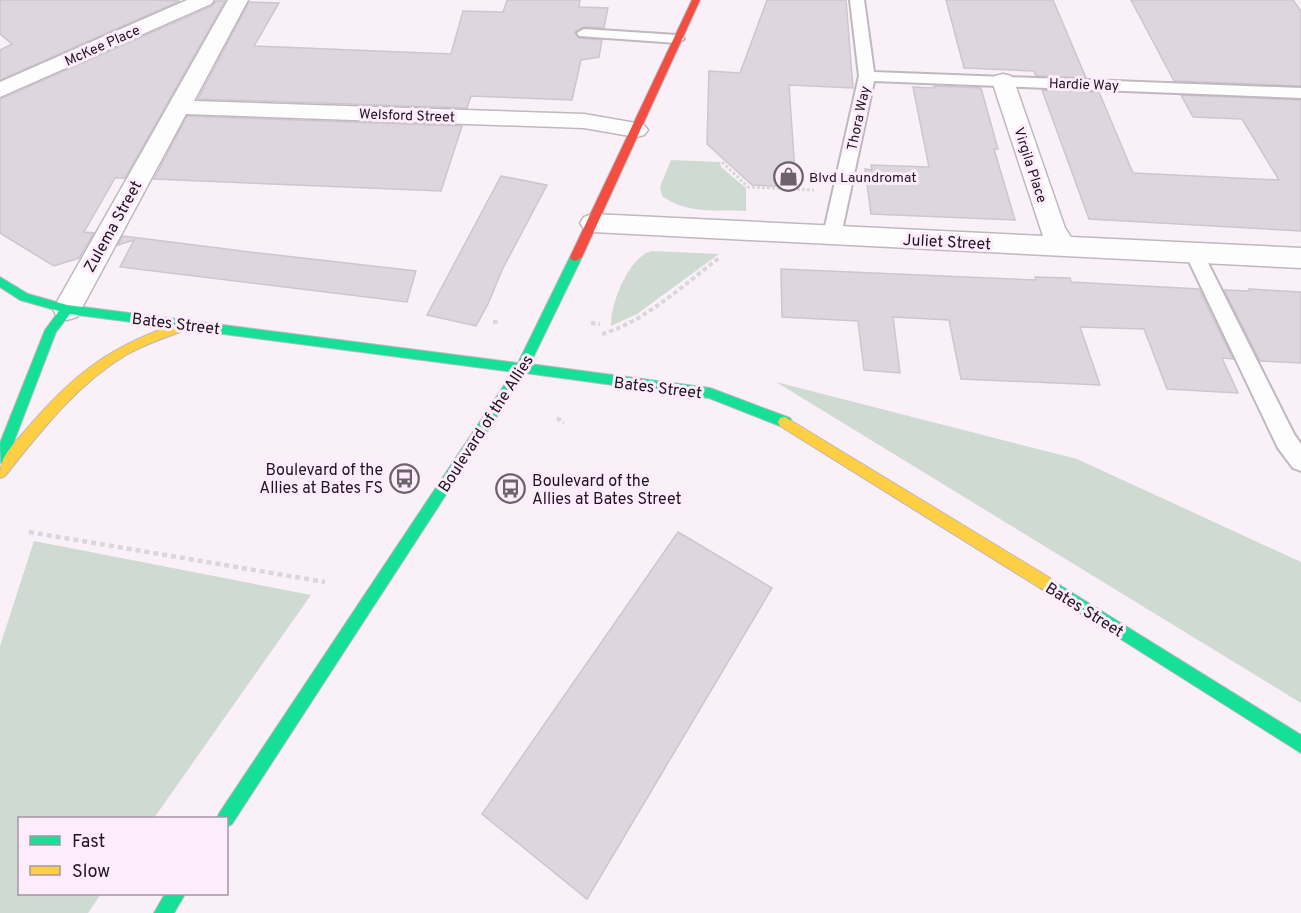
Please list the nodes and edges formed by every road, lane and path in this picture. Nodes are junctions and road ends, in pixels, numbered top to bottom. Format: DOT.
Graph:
graph roads {
  1 [pos="204,0"];
  2 [pos="238,0"];
  3 [pos="696,0"];
  4 [pos="857,0"];
  5 [pos="584,33"];
  6 [pos="678,39"];
  7 [pos="867,76"];
  8 [pos="1003,81"];
  9 [pos="0,90"];
  10 [pos="1301,93"];
  11 [pos="178,107"];
  12 [pos="636,130"];
  13 [pos="722,162"];
  14 [pos="842,192"];
  15 [pos="593,223"];
  16 [pos="832,235"];
  17 [pos="1063,247"];
  18 [pos="727,252"];
  19 [pos="1194,253"];
  20 [pos="1301,258"];
  21 [pos="0,281"];
  22 [pos="67,309"];
  23 [pos="493,322"];
  24 [pos="500,322"];
  25 [pos="591,323"];
  26 [pos="600,324"];
  27 [pos="189,325"];
  28 [pos="602,334"];
  29 [pos="522,368"];
  30 [pos="558,418"];
  31 [pos="564,423"];
  32 [pos="1294,442"];
  33 [pos="1,457"];
  34 [pos="1301,461"];
  35 [pos="29,532"];
  36 [pos="325,582"];
  37 [pos="1301,745"];
  38 [pos="227,817"];
  39 [pos="175,895"];
  40 [pos="163,913"];
  1 -- 9 [label="street, McKee Place"];
  2 -- 11 [label="street, Zulema Street"];
  3 -- 6 [label="main road, Boulevard of the Allies"];
  4 -- 7 [label="lane, Thora Way"];
  5 -- 6 [label="lane"];
  6 -- 12 [label="main road, Boulevard of the Allies"];
  7 -- 8 [label="lane, Hardie Way"];
  7 -- 14 [label="lane, Thora Way"];
  8 -- 10 [label="lane, Hardie Way"];
  8 -- 17 [label="street, Virgila Place"];
  11 -- 12 [label="street, Welsford Street"];
  11 -- 22 [label="street, Zulema Street"];
  12 -- 15 [label="main road, Boulevard of the Allies"];
  13 -- 14 [label="path"];
  14 -- 16 [label="lane, Thora Way"];
  15 -- 16 [label="street, Juliet Street"];
  15 -- 29 [label="main road, Boulevard of the Allies"];
  16 -- 17 [label="street, Juliet Street"];
  17 -- 19 [label="street, Juliet Street"];
  18 -- 28 [label="path"];
  19 -- 20 [label="street, Juliet Street"];
  19 -- 32 [label="lane"];
  21 -- 22 [label="main road, Bates Street"];
  22 -- 27 [label="main road, Bates Street"];
  22 -- 33 [label="main road, Zulema Street"];
  23 -- 24 [label="path"];
  25 -- 26 [label="path"];
  27 -- 29 [label="main road, Bates Street"];
  27 -- 33 [label="main road"];
  29 -- 37 [label="main road, Bates Street"];
  29 -- 38 [label="main road, Boulevard of the Allies"];
  30 -- 31 [label="path"];
  32 -- 34 [label="lane"];
  35 -- 36 [label="path"];
  39 -- 40 [label="main road"];
}
